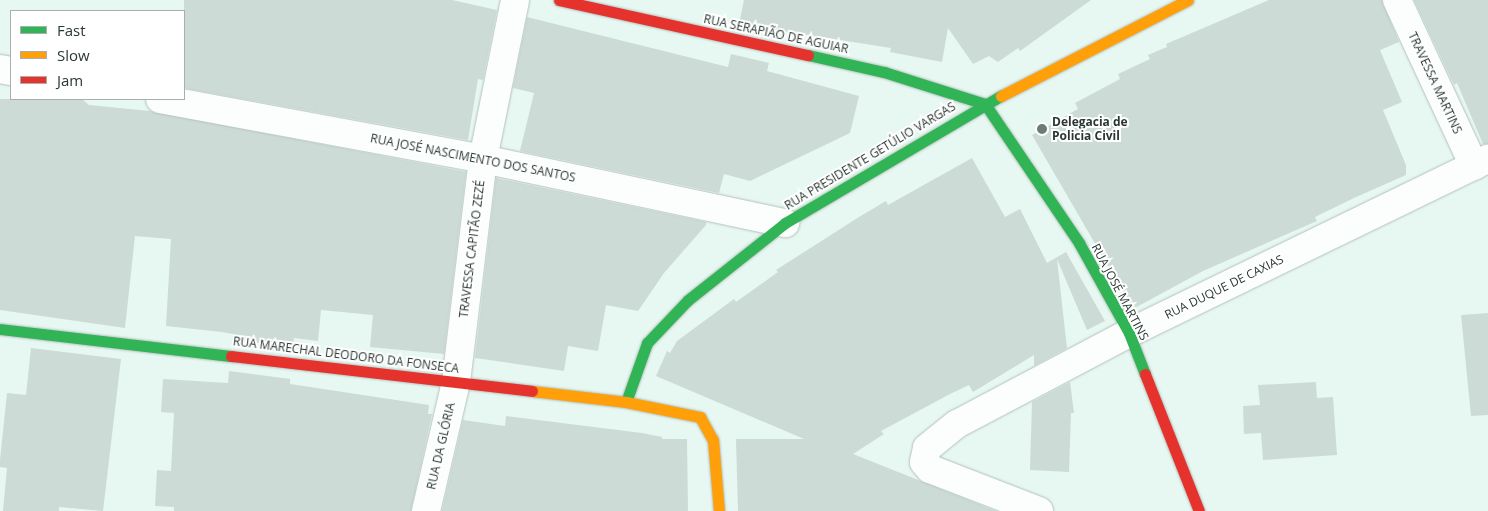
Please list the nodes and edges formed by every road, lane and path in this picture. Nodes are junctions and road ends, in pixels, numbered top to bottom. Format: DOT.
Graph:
graph roads {
  1 [pos="515,0"];
  2 [pos="559,0"];
  3 [pos="1188,0"];
  4 [pos="1397,0"];
  5 [pos="165,100"];
  6 [pos="985,104"];
  7 [pos="483,159"];
  8 [pos="1481,162"];
  9 [pos="785,223"];
  10 [pos="0,329"];
  11 [pos="1129,333"];
  12 [pos="456,382"];
  13 [pos="626,402"];
  14 [pos="426,511"];
  15 [pos="719,511"];
  16 [pos="1039,511"];
  17 [pos="1200,511"];
  1 -- 7 [label="street, TRAVESSA CAPITÃO ZEZÉ"];
  2 -- 6 [label="street, RUA SERAPIÃO DE AGUIAR"];
  3 -- 6 [label="street, RUA PRESIDENTE GETÚLIO VARGAS"];
  4 -- 8 [label="street, TRAVESSA MARTINS"];
  5 -- 7 [label="street, RUA JOSÉ NASCIMENTO DOS SANTOS"];
  6 -- 9 [label="street, RUA PRESIDENTE GETÚLIO VARGAS"];
  6 -- 11 [label="street, RUA JOSÉ MARTINS"];
  7 -- 9 [label="street, RUA JOSÉ NASCIMENTO DOS SANTOS"];
  7 -- 12 [label="street, TRAVESSA CAPITÃO ZEZÉ"];
  8 -- 11 [label="street, RUA DUQUE DE CAXIAS"];
  9 -- 13 [label="street, RUA PRESIDENTE GETÚLIO VARGAS"];
  10 -- 12 [label="street, RUA MARECHAL DEODORO DA FONSECA"];
  11 -- 16 [label="street, RUA DUQUE DE CAXIAS"];
  11 -- 17 [label="street, RUA JOSÉ MARTINS"];
  12 -- 13 [label="street, RUA MARECHAL DEODORO DA FONSECA"];
  12 -- 14 [label="street, RUA DA GLÓRIA"];
  13 -- 15 [label="street, RUA MARECHAL DEODORO DA FONSECA"];
}
